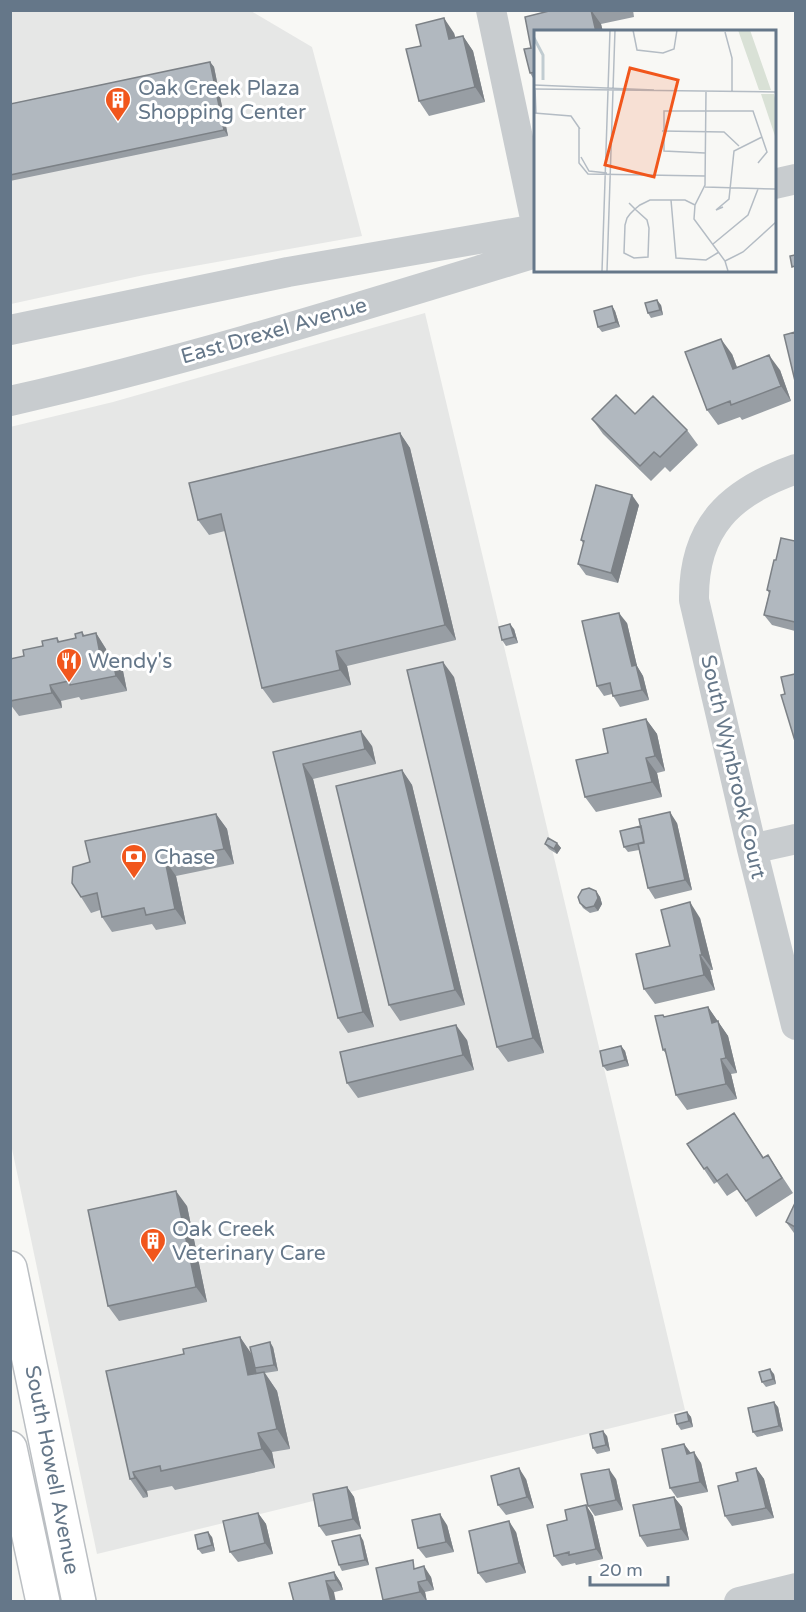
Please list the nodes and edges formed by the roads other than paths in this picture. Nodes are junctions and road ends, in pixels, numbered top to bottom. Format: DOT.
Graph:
graph roads {
  1 [pos="491,10"];
  2 [pos="795,179"];
  3 [pos="776,184"];
  4 [pos="534,214"];
  5 [pos="534,229"];
  6 [pos="534,254"];
  7 [pos="10,330"];
  8 [pos="10,401"];
  9 [pos="795,469"];
  10 [pos="795,839"];
  11 [pos="752,849"];
  12 [pos="795,1025"];
  13 [pos="10,1268"];
  14 [pos="10,1448"];
  15 [pos="795,1588"];
  16 [pos="43,1602"];
  17 [pos="79,1602"];
  18 [pos="739,1602"];
  1 -- 4 [label="street"];
  2 -- 3 [label="street"];
  5 -- 7 [label="street"];
  6 -- 8 [label="street, East Drexel Avenue"];
  9 -- 11 [label="street, South Wynbrook Court"];
  10 -- 11 [label="street"];
  11 -- 12 [label="street, South Wynbrook Court"];
  13 -- 17 [label="main road, South Howell Avenue"];
  14 -- 16 [label="main road"];
  15 -- 18 [label="street"];
}
